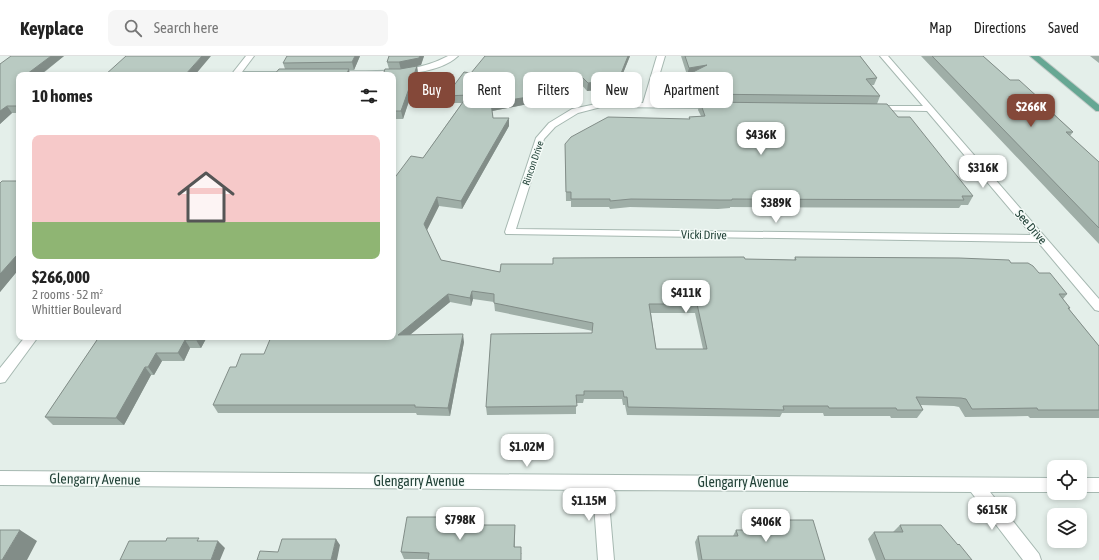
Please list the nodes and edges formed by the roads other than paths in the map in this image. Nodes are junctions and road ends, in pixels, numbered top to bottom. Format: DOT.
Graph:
graph roads {
  1 [pos="250,56"];
  2 [pos="454,56"];
  3 [pos="660,56"];
  4 [pos="884,56"];
  5 [pos="1034,56"];
  6 [pos="237,72"];
  7 [pos="396,73"];
  8 [pos="646,105"];
  9 [pos="650,105"];
  10 [pos="866,108"];
  11 [pos="929,109"];
  12 [pos="1099,109"];
  13 [pos="510,232"];
  14 [pos="1041,239"];
  15 [pos="1099,307"];
  16 [pos="30,340"];
  17 [pos="0,378"];
  18 [pos="0,478"];
  19 [pos="600,481"];
  20 [pos="974,484"];
  21 [pos="1047,485"];
  22 [pos="1087,485"];
  23 [pos="1099,485"];
  24 [pos="606,560"];
  25 [pos="1033,560"];
  1 -- 6 [label="street"];
  2 -- 7 [label="street"];
  3 -- 8 [label="street"];
  4 -- 11 [label="street, See Drive"];
  5 -- 12 [label="main road"];
  8 -- 9 [label="street, Rincon Drive"];
  8 -- 13 [label="street, Rincon Drive"];
  10 -- 11 [label="street"];
  11 -- 14 [label="street, See Drive"];
  13 -- 14 [label="street, Vicki Drive"];
  14 -- 15 [label="street, See Drive"];
  16 -- 17 [label="street"];
  18 -- 19 [label="street, Glengarry Avenue"];
  19 -- 20 [label="street, Glengarry Avenue"];
  19 -- 24 [label="street"];
  20 -- 21 [label="street, Glengarry Avenue"];
  20 -- 25 [label="street"];
  22 -- 23 [label="street"];
}
